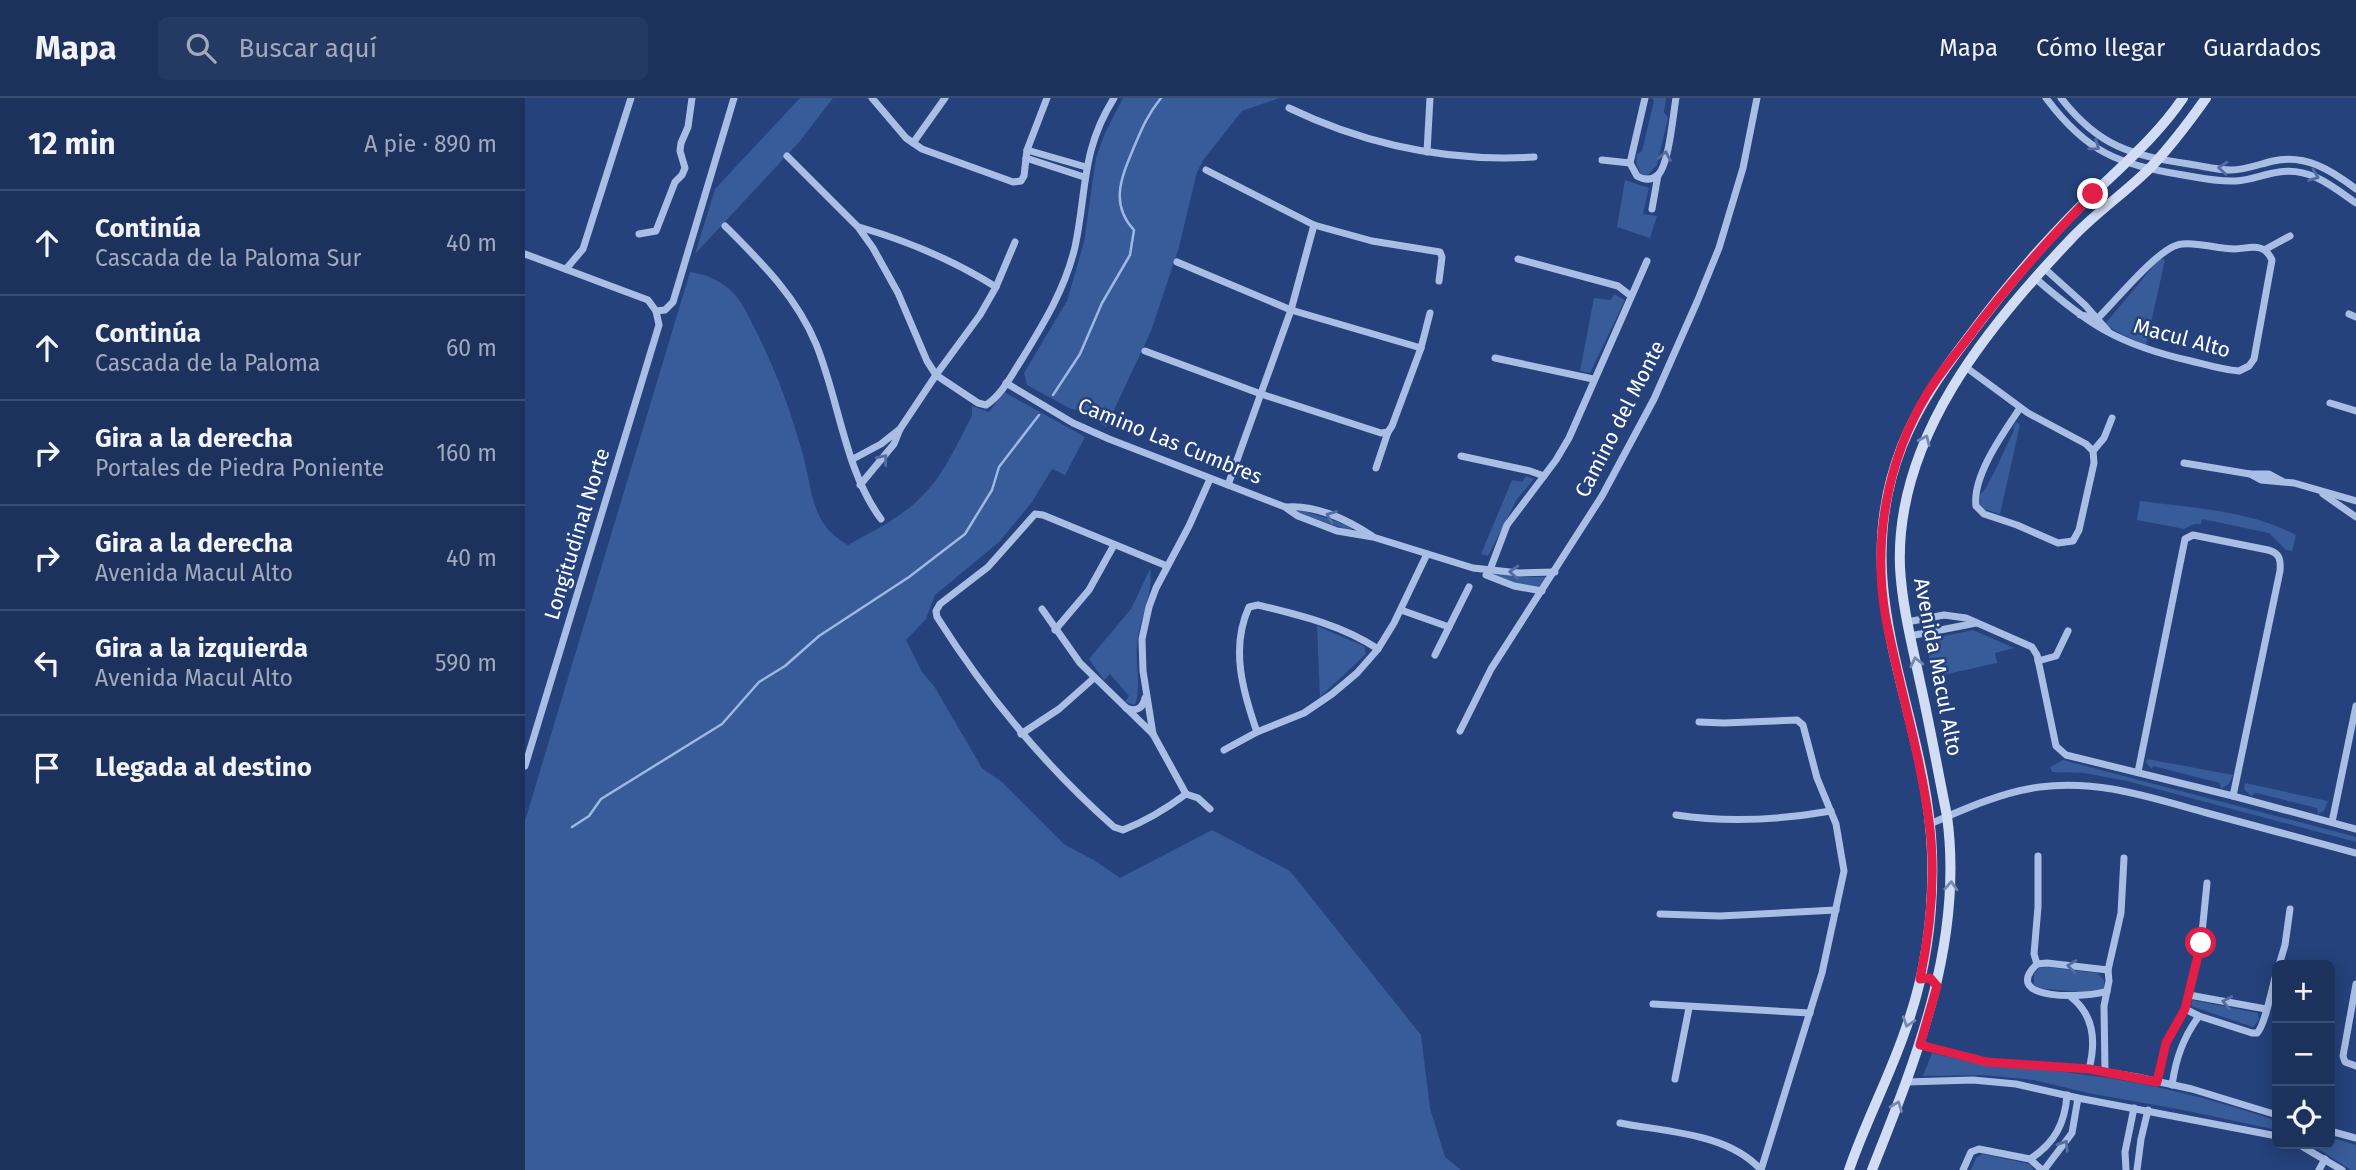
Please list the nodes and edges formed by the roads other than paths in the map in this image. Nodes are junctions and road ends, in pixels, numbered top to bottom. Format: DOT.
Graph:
graph roads {
  1 [pos="631,98"];
  2 [pos="692,98"];
  3 [pos="734,98"];
  4 [pos="872,98"];
  5 [pos="945,98"];
  6 [pos="1047,98"];
  7 [pos="1114,98"];
  8 [pos="1430,98"];
  9 [pos="1645,98"];
  10 [pos="1676,98"];
  11 [pos="1757,98"];
  12 [pos="2046,98"];
  13 [pos="2061,98"];
  14 [pos="2183,98"];
  15 [pos="2206,98"];
  16 [pos="1289,108"];
  17 [pos="913,143"];
  18 [pos="1427,152"];
  19 [pos="1027,154"];
  20 [pos="2136,155"];
  21 [pos="787,156"];
  22 [pos="1534,157"];
  23 [pos="2158,159"];
  24 [pos="1602,160"];
  25 [pos="1630,163"];
  26 [pos="2127,163"];
  27 [pos="1086,167"];
  28 [pos="2149,169"];
  29 [pos="1206,170"];
  30 [pos="1657,175"];
  31 [pos="1084,177"];
  32 [pos="2356,189"];
  33 [pos="2356,203"];
  34 [pos="1652,209"];
  35 [pos="1314,225"];
  36 [pos="725,226"];
  37 [pos="858,227"];
  38 [pos="639,234"];
  39 [pos="2290,236"];
  40 [pos="1015,242"];
  41 [pos="2266,250"];
  42 [pos="525,254"];
  43 [pos="1518,259"];
  44 [pos="1647,261"];
  45 [pos="1177,262"];
  46 [pos="2044,268"];
  47 [pos="566,269"];
  48 [pos="2035,278"];
  49 [pos="1439,281"];
  50 [pos="996,287"];
  51 [pos="1631,296"];
  52 [pos="1291,310"];
  53 [pos="656,312"];
  54 [pos="1430,313"];
  55 [pos="2080,315"];
  56 [pos="2098,318"];
  57 [pos="2110,335"];
  58 [pos="1421,348"];
  59 [pos="1145,351"];
  60 [pos="1495,358"];
  61 [pos="1967,368"];
  62 [pos="936,375"];
  63 [pos="1593,379"];
  64 [pos="1006,383"];
  65 [pos="1261,394"];
  66 [pos="2330,403"];
  67 [pos="2020,408"];
  68 [pos="2356,411"];
  69 [pos="2112,418"];
  70 [pos="900,429"];
  71 [pos="1388,432"];
  72 [pos="2093,451"];
  73 [pos="1461,456"];
  74 [pos="853,459"];
  75 [pos="2184,463"];
  76 [pos="1377,468"];
  77 [pos="1544,476"];
  78 [pos="1210,479"];
  79 [pos="860,485"];
  80 [pos="1229,485"];
  81 [pos="2320,491"];
  82 [pos="2356,502"];
  83 [pos="1285,507"];
  84 [pos="2356,517"];
  85 [pos="881,519"];
  86 [pos="1373,537"];
  87 [pos="1114,545"];
  88 [pos="1427,554"];
  89 [pos="1167,566"];
  90 [pos="1555,572"];
  91 [pos="1489,573"];
  92 [pos="1469,587"];
  93 [pos="1542,591"];
  94 [pos="1042,608"];
  95 [pos="1401,610"];
  96 [pos="1940,615"];
  97 [pos="1907,622"];
  98 [pos="1976,622"];
  99 [pos="1449,627"];
  100 [pos="1941,629"];
  101 [pos="1055,630"];
  102 [pos="2068,631"];
  103 [pos="1910,635"];
  104 [pos="1378,649"];
  105 [pos="1435,655"];
  106 [pos="2038,661"];
  107 [pos="1094,678"];
  108 [pos="1146,696"];
  109 [pos="2356,706"];
  110 [pos="1125,707"];
  111 [pos="1699,722"];
  112 [pos="1460,731"];
  113 [pos="1257,732"];
  114 [pos="1021,734"];
  115 [pos="1153,734"];
  116 [pos="1224,750"];
  117 [pos="525,766"];
  118 [pos="2138,772"];
  119 [pos="1186,794"];
  120 [pos="2233,796"];
  121 [pos="1210,810"];
  122 [pos="1831,811"];
  123 [pos="1676,815"];
  124 [pos="1947,817"];
  125 [pos="2332,822"];
  126 [pos="1930,824"];
  127 [pos="2356,829"];
  128 [pos="2356,853"];
  129 [pos="2038,856"];
  130 [pos="2125,858"];
  131 [pos="2207,883"];
  132 [pos="2290,909"];
  133 [pos="1836,910"];
  134 [pos="1661,914"];
  135 [pos="2280,960"];
  136 [pos="2037,964"];
  137 [pos="2108,970"];
  138 [pos="1920,979"];
  139 [pos="2356,984"];
  140 [pos="1937,986"];
  141 [pos="2272,988"];
  142 [pos="2107,991"];
  143 [pos="2189,995"];
  144 [pos="2071,996"];
  145 [pos="1653,1004"];
  146 [pos="1689,1008"];
  147 [pos="2185,1009"];
  148 [pos="2266,1009"];
  149 [pos="1810,1013"];
  150 [pos="2199,1016"];
  151 [pos="2352,1033"];
  152 [pos="1920,1045"];
  153 [pos="2356,1066"];
  154 [pos="2089,1069"];
  155 [pos="2105,1071"];
  156 [pos="1890,1072"];
  157 [pos="1675,1079"];
  158 [pos="1906,1082"];
  159 [pos="2157,1082"];
  160 [pos="2172,1085"];
  161 [pos="2067,1094"];
  162 [pos="2078,1098"];
  163 [pos="2134,1108"];
  164 [pos="2148,1110"];
  165 [pos="2272,1114"];
  166 [pos="1620,1123"];
  167 [pos="1869,1123"];
  168 [pos="2335,1132"];
  169 [pos="1887,1134"];
  170 [pos="2272,1135"];
  171 [pos="2356,1138"];
  172 [pos="2307,1149"];
  173 [pos="2031,1159"];
  174 [pos="2325,1159"];
  175 [pos="2340,1169"];
  176 [pos="1761,1170"];
  177 [pos="1849,1170"];
  178 [pos="1872,1170"];
  179 [pos="1963,1170"];
  180 [pos="2043,1170"];
  181 [pos="2126,1170"];
  182 [pos="2137,1170"];
  183 [pos="2319,1170"];
  1 -- 47 [label="street"];
  2 -- 38 [label="street"];
  3 -- 53 [label="street"];
  4 -- 17 [label="street"];
  5 -- 17 [label="street"];
  6 -- 19 [label="street"];
  7 -- 27 [label="street"];
  8 -- 18 [label="street"];
  9 -- 25 [label="street"];
  30 -- 10 [label="street, one-way"];
  11 -- 90 [label="street, Camino del Monte"];
  12 -- 26 [label="street, one-way"];
  13 -- 20 [label="street"];
  14 -- 20 [label="street, Avenida Macul Alto"];
  15 -- 23 [label="street, Avenida Macul Alto"];
  16 -- 18 [label="street"];
  17 -- 19 [label="street"];
  18 -- 22 [label="street"];
  19 -- 27 [label="street"];
  19 -- 31 [label="street"];
  20 -- 23 [label="street"];
  20 -- 26 [label="street, Avenida Macul Alto"];
  21 -- 37 [label="street"];
  23 -- 28 [label="street, Avenida Macul Alto"];
  32 -- 23 [label="street, one-way"];
  24 -- 25 [label="street"];
  25 -- 30 [label="street"];
  26 -- 28 [label="street"];
  26 -- 126 [label="street, Avenida Macul Alto"];
  27 -- 31 [label="street"];
  28 -- 33 [label="street, one-way"];
  28 -- 46 [label="street, Avenida Macul Alto"];
  29 -- 35 [label="street"];
  30 -- 34 [label="street"];
  31 -- 64 [label="street"];
  35 -- 49 [label="street"];
  35 -- 52 [label="street"];
  36 -- 74 [label="street"];
  37 -- 50 [label="street"];
  37 -- 62 [label="street"];
  39 -- 41 [label="street"];
  40 -- 50 [label="street"];
  41 -- 56 [label="street, Macul Alto"];
  41 -- 57 [label="street, Macul Alto"];
  42 -- 47 [label="street"];
  43 -- 51 [label="street"];
  44 -- 51 [label="street"];
  45 -- 52 [label="street"];
  46 -- 48 [label="street, Avenida Macul Alto"];
  46 -- 56 [label="street, Macul Alto"];
  47 -- 53 [label="street"];
  48 -- 55 [label="street, Macul Alto"];
  48 -- 61 [label="street, Avenida Macul Alto"];
  50 -- 62 [label="street"];
  51 -- 63 [label="street"];
  52 -- 58 [label="street"];
  52 -- 65 [label="street"];
  53 -- 117 [label="street, Longitudinal Norte"];
  54 -- 58 [label="street"];
  55 -- 56 [label="street, Macul Alto"];
  55 -- 57 [label="street, Macul Alto"];
  56 -- 57 [label="street, Macul Alto"];
  58 -- 71 [label="street"];
  59 -- 65 [label="street"];
  60 -- 63 [label="street"];
  61 -- 67 [label="street"];
  97 -- 61 [label="street, Avenida Macul Alto, one-way"];
  62 -- 64 [label="street"];
  62 -- 70 [label="street"];
  63 -- 77 [label="street"];
  64 -- 78 [label="street, Camino Las Cumbres"];
  65 -- 71 [label="street"];
  65 -- 80 [label="street"];
  66 -- 68 [label="street"];
  67 -- 72 [label="street"];
  67 -- 72 [label="street"];
  69 -- 72 [label="street"];
  70 -- 74 [label="street"];
  79 -- 70 [label="street, one-way"];
  71 -- 76 [label="street"];
  73 -- 77 [label="street"];
  74 -- 79 [label="street"];
  75 -- 81 [label="street"];
  77 -- 91 [label="street"];
  78 -- 80 [label="street, Camino Las Cumbres"];
  78 -- 89 [label="street"];
  79 -- 85 [label="street"];
  80 -- 83 [label="street, Camino Las Cumbres"];
  81 -- 82 [label="street"];
  81 -- 84 [label="street"];
  83 -- 86 [label="street, Camino Las Cumbres"];
  86 -- 83 [label="street, Camino Las Cumbres, one-way"];
  86 -- 88 [label="street, Camino Las Cumbres"];
  87 -- 89 [label="street"];
  87 -- 101 [label="street"];
  87 -- 114 [label="street"];
  88 -- 91 [label="street, Camino Las Cumbres"];
  88 -- 95 [label="street"];
  89 -- 108 [label="street"];
  90 -- 91 [label="street, Camino Las Cumbres, one-way"];
  90 -- 93 [label="street, Camino del Monte"];
  91 -- 93 [label="street, Camino Las Cumbres"];
  92 -- 99 [label="street"];
  93 -- 112 [label="street, Camino del Monte"];
  94 -- 101 [label="street"];
  95 -- 99 [label="street"];
  95 -- 104 [label="street"];
  96 -- 97 [label="street"];
  96 -- 98 [label="street"];
  96 -- 100 [label="street"];
  97 -- 103 [label="street, Avenida Macul Alto"];
  98 -- 100 [label="street"];
  98 -- 106 [label="street"];
  99 -- 105 [label="street"];
  100 -- 103 [label="street"];
  101 -- 107 [label="street"];
  102 -- 106 [label="street"];
  124 -- 103 [label="street, Avenida Macul Alto, one-way"];
  104 -- 113 [label="street"];
  104 -- 113 [label="street"];
  106 -- 118 [label="street"];
  107 -- 110 [label="street"];
  107 -- 114 [label="street"];
  108 -- 110 [label="street"];
  108 -- 115 [label="street"];
  109 -- 125 [label="street"];
  110 -- 115 [label="street"];
  111 -- 122 [label="street"];
  113 -- 116 [label="street"];
  114 -- 119 [label="street"];
  115 -- 119 [label="street"];
  118 -- 120 [label="street"];
  118 -- 120 [label="street"];
  119 -- 121 [label="street"];
  120 -- 125 [label="street"];
  122 -- 123 [label="street"];
  122 -- 133 [label="street"];
  124 -- 126 [label="street"];
  124 -- 128 [label="street"];
  140 -- 124 [label="street, Avenida Macul Alto, one-way"];
  125 -- 127 [label="street"];
  126 -- 138 [label="street, Avenida Macul Alto"];
  129 -- 136 [label="street"];
  130 -- 137 [label="street"];
  131 -- 143 [label="street"];
  132 -- 135 [label="street"];
  133 -- 134 [label="street"];
  133 -- 149 [label="street"];
  137 -- 136 [label="street, one-way"];
  136 -- 144 [label="street"];
  137 -- 142 [label="street"];
  138 -- 140 [label="street"];
  138 -- 156 [label="street, Avenida Macul Alto, one-way"];
  139 -- 151 [label="street"];
  140 -- 152 [label="street, Avenida Macul Alto"];
  141 -- 148 [label="street"];
  142 -- 144 [label="street"];
  142 -- 155 [label="street"];
  143 -- 147 [label="street"];
  148 -- 143 [label="street, one-way"];
  144 -- 154 [label="street"];
  145 -- 146 [label="street"];
  146 -- 149 [label="street"];
  146 -- 157 [label="street"];
  147 -- 150 [label="street"];
  147 -- 159 [label="street"];
  148 -- 150 [label="street"];
  149 -- 176 [label="street"];
  150 -- 160 [label="street"];
  151 -- 153 [label="street"];
  152 -- 154 [label="street"];
  152 -- 158 [label="street, Avenida Macul Alto"];
  154 -- 155 [label="street"];
  155 -- 159 [label="street"];
  156 -- 158 [label="street"];
  156 -- 167 [label="street, Avenida Macul Alto"];
  158 -- 161 [label="street"];
  169 -- 158 [label="street, Avenida Macul Alto, one-way"];
  159 -- 160 [label="street"];
  160 -- 165 [label="street"];
  161 -- 162 [label="street"];
  161 -- 173 [label="street"];
  162 -- 163 [label="street"];
  180 -- 162 [label="street, one-way"];
  163 -- 164 [label="street"];
  163 -- 181 [label="street"];
  164 -- 170 [label="street"];
  164 -- 182 [label="street"];
  166 -- 176 [label="street"];
  167 -- 169 [label="street"];
  167 -- 177 [label="street, Avenida Macul Alto"];
  168 -- 171 [label="street"];
  169 -- 178 [label="street, Avenida Macul Alto"];
  172 -- 174 [label="street"];
  173 -- 179 [label="street"];
  173 -- 180 [label="street"];
  174 -- 175 [label="street"];
  174 -- 183 [label="street"];
}
